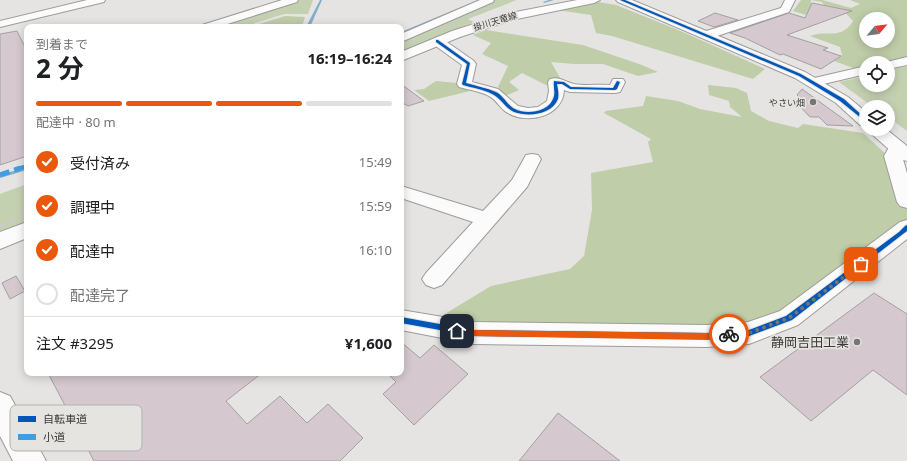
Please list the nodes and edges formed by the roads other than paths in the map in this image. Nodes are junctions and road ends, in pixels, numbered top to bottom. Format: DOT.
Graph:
graph roads {
  1 [pos="100,0"];
  2 [pos="293,0"];
  3 [pos="489,0"];
  4 [pos="594,0"];
  5 [pos="622,0"];
  6 [pos="790,0"];
  7 [pos="32,17"];
  8 [pos="0,24"];
  9 [pos="42,24"];
  10 [pos="216,24"];
  11 [pos="707,35"];
  12 [pos="404,37"];
  13 [pos="437,41"];
  14 [pos="404,56"];
  15 [pos="907,61"];
  16 [pos="895,64"];
  17 [pos="859,72"];
  18 [pos="618,82"];
  19 [pos="815,82"];
  20 [pos="859,115"];
  21 [pos="884,136"];
  22 [pos="902,151"];
  23 [pos="532,159"];
  24 [pos="404,195"];
  25 [pos="907,202"];
  26 [pos="486,219"];
  27 [pos="907,227"];
  28 [pos="24,230"];
  29 [pos="0,241"];
  30 [pos="434,279"];
  31 [pos="404,321"];
  32 [pos="0,406"];
  33 [pos="10,424"];
  34 [pos="25,451"];
  35 [pos="30,461"];
  1 -- 7 [label="street"];
  2 -- 10 [label="street"];
  3 -- 12 [label="street"];
  4 -- 13 [label="street, 掛川天竜線"];
  5 -- 11 [label="street"];
  6 -- 11 [label="street"];
  7 -- 8 [label="street"];
  7 -- 9 [label="street"];
  11 -- 19 [label="street"];
  13 -- 14 [label="street, 掛川天竜線"];
  13 -- 18 [label="street"];
  15 -- 16 [label="street"];
  17 -- 19 [label="street"];
  19 -- 20 [label="street"];
  21 -- 22 [label="street"];
  22 -- 25 [label="street"];
  23 -- 26 [label="street"];
  24 -- 26 [label="street"];
  26 -- 30 [label="street"];
  27 -- 31 [label="street"];
  28 -- 29 [label="street"];
  32 -- 33 [label="street"];
  34 -- 35 [label="street"];
}
